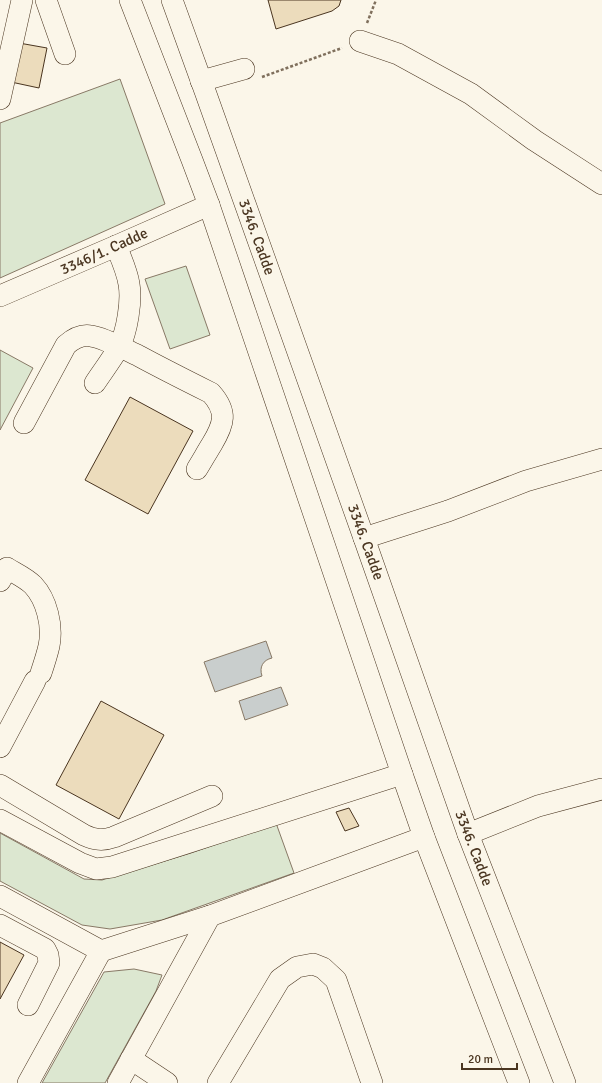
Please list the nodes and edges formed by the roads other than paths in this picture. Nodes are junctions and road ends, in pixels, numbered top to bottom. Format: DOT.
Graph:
graph roads {
  1 [pos="22,0"];
  2 [pos="46,0"];
  3 [pos="130,0"];
  4 [pos="172,0"];
  5 [pos="360,41"];
  6 [pos="65,54"];
  7 [pos="253,73"];
  8 [pos="202,81"];
  9 [pos="0,99"];
  10 [pos="602,184"];
  11 [pos="209,205"];
  12 [pos="116,246"];
  13 [pos="0,296"];
  14 [pos="120,346"];
  15 [pos="95,383"];
  16 [pos="24,423"];
  17 [pos="602,459"];
  18 [pos="197,469"];
  19 [pos="364,538"];
  20 [pos="0,581"];
  21 [pos="0,747"];
  22 [pos="402,774"];
  23 [pos="0,785"];
  24 [pos="602,790"];
  25 [pos="212,796"];
  26 [pos="0,820"];
  27 [pos="468,834"];
  28 [pos="424,837"];
  29 [pos="0,896"];
  30 [pos="210,916"];
  31 [pos="0,925"];
  32 [pos="101,952"];
  33 [pos="28,1005"];
  34 [pos="131,1059"];
  35 [pos="28,1083"];
  36 [pos="118,1083"];
  37 [pos="167,1083"];
  38 [pos="218,1083"];
  39 [pos="372,1083"];
  40 [pos="519,1083"];
  41 [pos="565,1083"];
  1 -- 9 [label="street"];
  2 -- 6 [label="street"];
  3 -- 11 [label="street"];
  4 -- 8 [label="street, 3346. Cadde"];
  5 -- 10 [label="street"];
  7 -- 8 [label="street"];
  8 -- 19 [label="street, 3346. Cadde"];
  11 -- 12 [label="street, 3346/1. Cadde"];
  11 -- 22 [label="street"];
  12 -- 13 [label="street, 3346/1. Cadde"];
  12 -- 14 [label="street"];
  14 -- 15 [label="street"];
  14 -- 16 [label="street"];
  14 -- 18 [label="street"];
  17 -- 19 [label="street"];
  19 -- 27 [label="street, 3346. Cadde"];
  20 -- 21 [label="street"];
  22 -- 26 [label="street"];
  22 -- 28 [label="street"];
  23 -- 25 [label="street"];
  24 -- 27 [label="street"];
  27 -- 41 [label="street, 3346. Cadde"];
  28 -- 30 [label="street"];
  28 -- 40 [label="street"];
  29 -- 32 [label="street"];
  30 -- 32 [label="street"];
  30 -- 34 [label="street"];
  31 -- 33 [label="street"];
  32 -- 35 [label="street"];
  34 -- 36 [label="street"];
  34 -- 37 [label="street"];
  38 -- 39 [label="street"];
}
